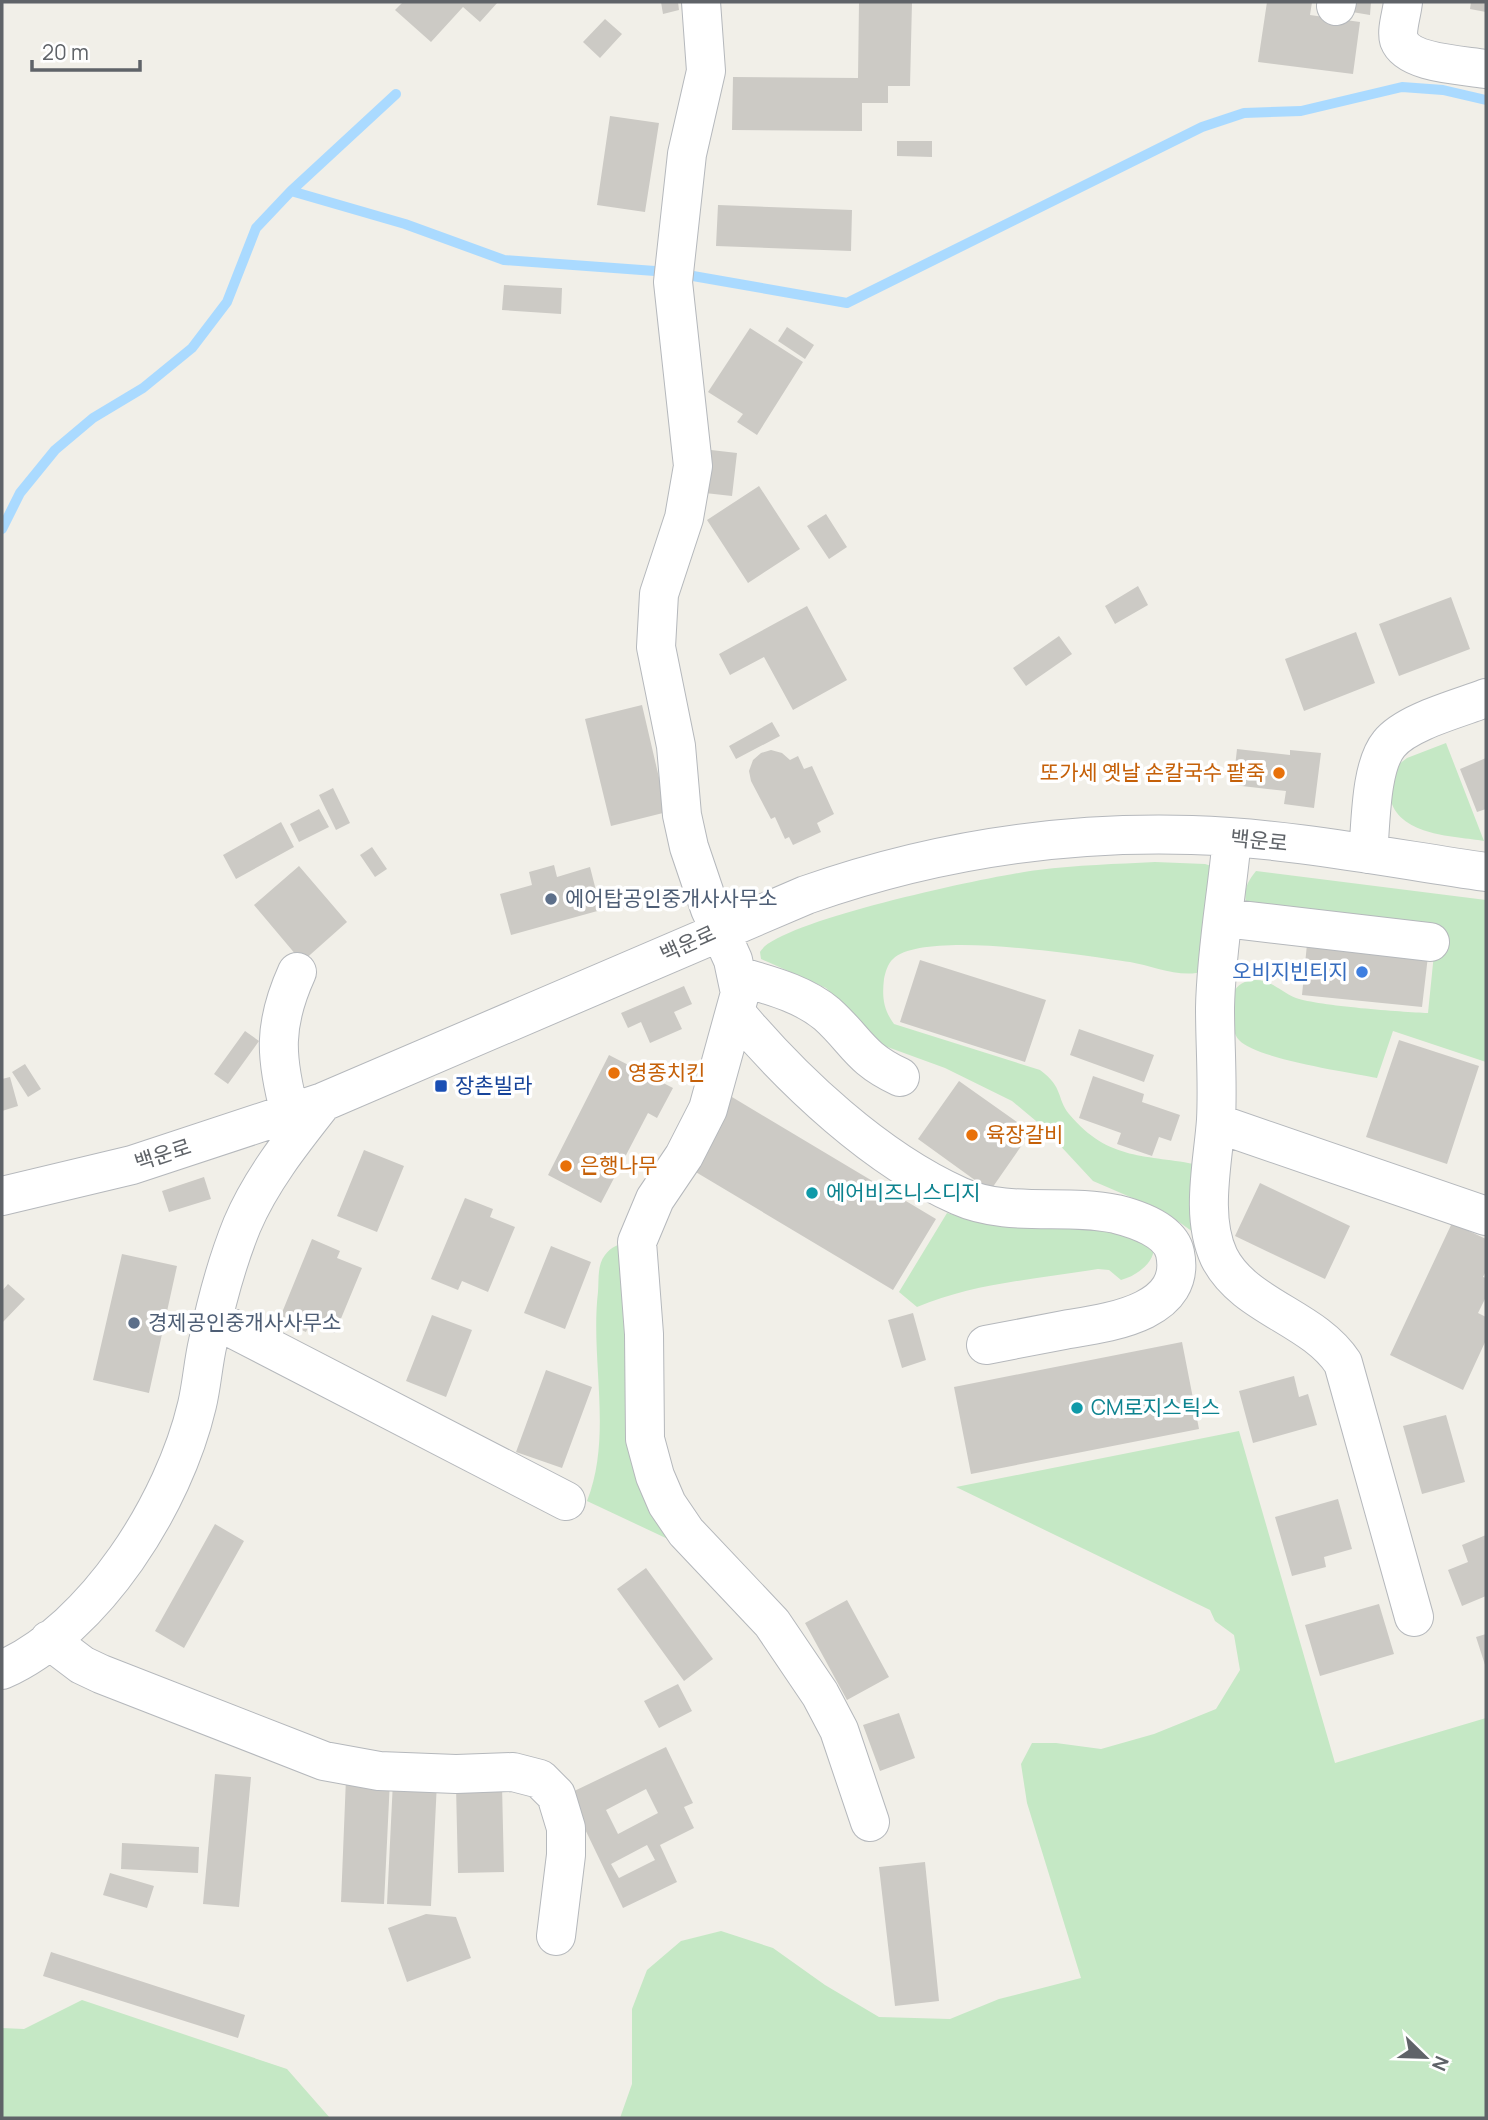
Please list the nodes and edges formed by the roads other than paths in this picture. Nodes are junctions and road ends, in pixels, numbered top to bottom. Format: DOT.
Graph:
graph roads {
  1 [pos="701,2"];
  2 [pos="1403,2"];
  3 [pos="1486,69"];
  4 [pos="1486,698"];
  5 [pos="1232,838"];
  6 [pos="1368,855"];
  7 [pos="1486,872"];
  8 [pos="1224,918"];
  9 [pos="719,930"];
  10 [pos="1430,942"];
  11 [pos="297,972"];
  12 [pos="738,976"];
  13 [pos="736,1013"];
  14 [pos="900,1077"];
  15 [pos="307,1107"];
  16 [pos="1216,1123"];
  17 [pos="2,1196"];
  18 [pos="1486,1216"];
  19 [pos="214,1320"];
  20 [pos="986,1345"];
  21 [pos="566,1501"];
  22 [pos="1414,1616"];
  23 [pos="50,1640"];
  24 [pos="2,1670"];
  25 [pos="870,1822"];
  26 [pos="556,1936"];
  1 -- 9 [label="street"];
  2 -- 3 [label="street"];
  4 -- 6 [label="street"];
  5 -- 6 [label="street, 백운로"];
  5 -- 8 [label="street"];
  5 -- 9 [label="street, 백운로"];
  6 -- 7 [label="street, 백운로"];
  8 -- 10 [label="street"];
  8 -- 16 [label="street"];
  9 -- 12 [label="street"];
  9 -- 15 [label="street, 백운로"];
  11 -- 15 [label="street"];
  12 -- 13 [label="street"];
  12 -- 14 [label="street"];
  13 -- 20 [label="street"];
  13 -- 25 [label="street"];
  15 -- 17 [label="street, 백운로"];
  15 -- 19 [label="street"];
  16 -- 18 [label="street"];
  16 -- 22 [label="street"];
  19 -- 21 [label="street"];
  19 -- 23 [label="street"];
  23 -- 24 [label="street"];
  23 -- 26 [label="street"];
}
